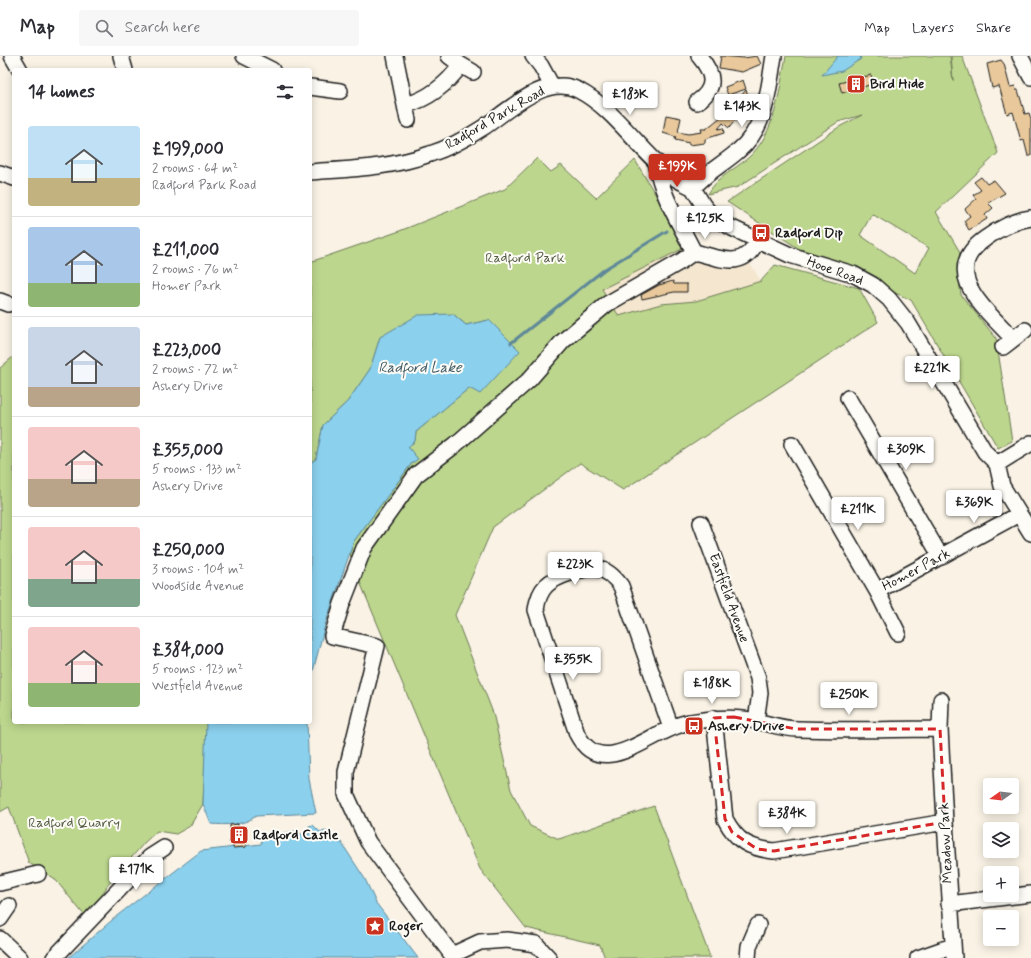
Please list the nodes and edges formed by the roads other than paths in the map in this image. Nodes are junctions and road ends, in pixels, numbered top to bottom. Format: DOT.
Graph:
graph roads {
  1 [pos="12,56"];
  2 [pos="121,56"];
  3 [pos="244,56"];
  4 [pos="395,56"];
  5 [pos="449,56"];
  6 [pos="533,56"];
  7 [pos="699,56"];
  8 [pos="774,56"];
  9 [pos="1020,56"];
  10 [pos="19,68"];
  11 [pos="125,68"];
  12 [pos="268,68"];
  13 [pos="1031,77"];
  14 [pos="312,86"];
  15 [pos="552,86"];
  16 [pos="340,91"];
  17 [pos="697,102"];
  18 [pos="406,105"];
  19 [pos="408,120"];
  20 [pos="656,162"];
  21 [pos="312,172"];
  22 [pos="0,173"];
  23 [pos="12,177"];
  24 [pos="693,188"];
  25 [pos="1031,218"];
  26 [pos="757,241"];
  27 [pos="694,252"];
  28 [pos="1025,330"];
  29 [pos="848,398"];
  30 [pos="792,444"];
  31 [pos="1031,444"];
  32 [pos="997,464"];
  33 [pos="1019,514"];
  34 [pos="701,523"];
  35 [pos="1031,533"];
  36 [pos="941,557"];
  37 [pos="876,591"];
  38 [pos="898,633"];
  39 [pos="941,700"];
  40 [pos="714,718"];
  41 [pos="756,721"];
  42 [pos="670,728"];
  43 [pos="940,729"];
  44 [pos="944,822"];
  45 [pos="164,848"];
  46 [pos="38,874"];
  47 [pos="0,883"];
  48 [pos="1031,894"];
  49 [pos="949,904"];
  50 [pos="9,906"];
  51 [pos="0,919"];
  52 [pos="758,925"];
  53 [pos="0,939"];
  54 [pos="953,952"];
  55 [pos="20,958"];
  56 [pos="54,958"];
  57 [pos="549,958"];
  58 [pos="748,958"];
  59 [pos="918,958"];
  1 -- 10 [label="street"];
  2 -- 11 [label="street"];
  3 -- 12 [label="street"];
  4 -- 18 [label="street"];
  5 -- 18 [label="street"];
  6 -- 15 [label="street"];
  7 -- 17 [label="street"];
  8 -- 24 [label="street"];
  9 -- 13 [label="street"];
  14 -- 16 [label="street"];
  15 -- 20 [label="street, Radford Park Road"];
  15 -- 21 [label="street, Radford Park Road"];
  18 -- 19 [label="street"];
  20 -- 24 [label="street, Radford Park Road"];
  20 -- 27 [label="street"];
  22 -- 23 [label="street"];
  24 -- 26 [label="street, Hooe Road"];
  25 -- 28 [label="street"];
  26 -- 27 [label="street"];
  26 -- 32 [label="street, Hooe Road"];
  27 -- 57 [label="street"];
  29 -- 36 [label="street"];
  30 -- 37 [label="street, Homer Park"];
  31 -- 32 [label="street"];
  32 -- 33 [label="street"];
  33 -- 35 [label="street"];
  33 -- 36 [label="street, Homer Park"];
  34 -- 41 [label="street, Eastfield Avenue"];
  36 -- 37 [label="street, Homer Park"];
  37 -- 38 [label="street"];
  39 -- 43 [label="street, Meadow Park"];
  40 -- 41 [label="street"];
  40 -- 42 [label="street"];
  40 -- 44 [label="street"];
  41 -- 43 [label="street"];
  42 -- 42 [label="street"];
  43 -- 44 [label="street, Meadow Park"];
  44 -- 49 [label="street, Meadow Park"];
  45 -- 56 [label="street"];
  46 -- 47 [label="street"];
  48 -- 49 [label="street, Meadow Park"];
  49 -- 54 [label="street"];
  50 -- 51 [label="street"];
  52 -- 58 [label="street"];
  53 -- 55 [label="street"];
  54 -- 59 [label="street"];
}
